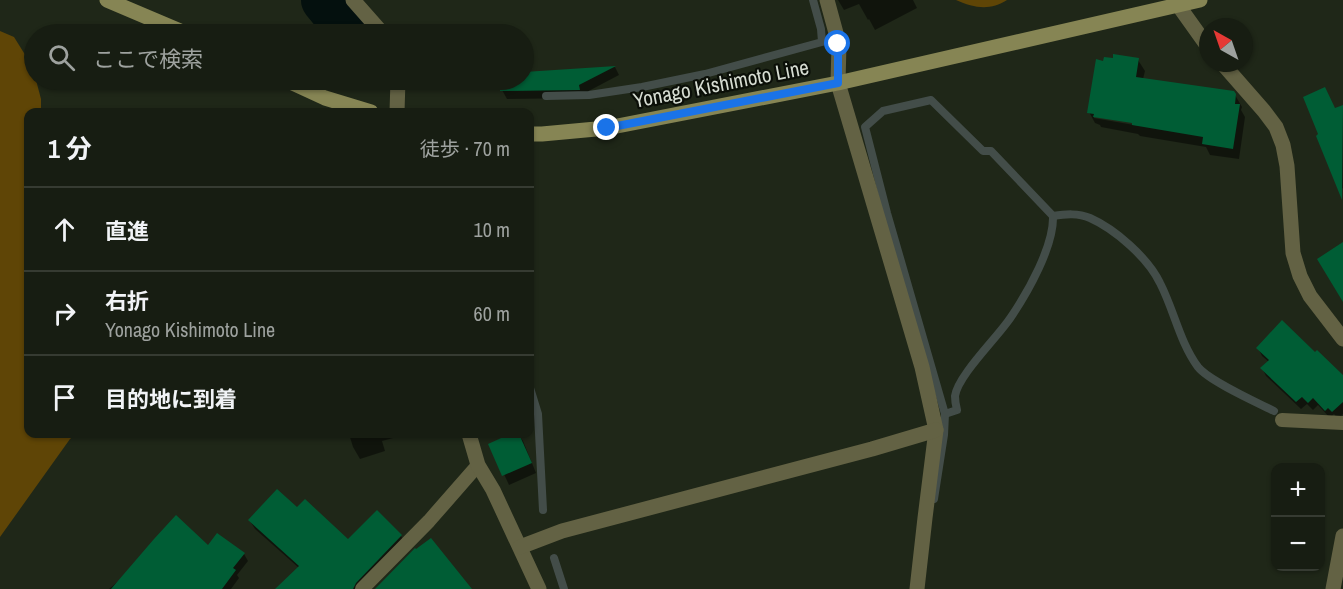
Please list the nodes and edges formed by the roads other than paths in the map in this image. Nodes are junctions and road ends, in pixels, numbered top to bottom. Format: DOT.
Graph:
graph roads {
  1 [pos="107,0"];
  2 [pos="353,0"];
  3 [pos="827,0"];
  4 [pos="1200,0"];
  5 [pos="1176,2"];
  6 [pos="163,24"];
  7 [pos="374,24"];
  8 [pos="1199,34"];
  9 [pos="1230,72"];
  10 [pos="838,83"];
  11 [pos="308,90"];
  12 [pos="398,90"];
  13 [pos="358,108"];
  14 [pos="397,108"];
  15 [pos="534,134"];
  16 [pos="1343,339"];
  17 [pos="1282,420"];
  18 [pos="1343,423"];
  19 [pos="936,430"];
  20 [pos="470,438"];
  21 [pos="478,465"];
  22 [pos="1343,536"];
  23 [pos="520,547"];
  24 [pos="1339,571"];
  25 [pos="362,589"];
  26 [pos="539,589"];
  27 [pos="917,589"];
  28 [pos="1333,589"];
  1 -- 6 [label="main road"];
  2 -- 7 [label="street"];
  3 -- 10 [label="street"];
  4 -- 5 [label="main road, Yonago Kishimoto Line"];
  5 -- 8 [label="street"];
  5 -- 10 [label="main road, Yonago Kishimoto Line"];
  9 -- 16 [label="street"];
  10 -- 15 [label="main road, Yonago Kishimoto Line"];
  10 -- 19 [label="street"];
  11 -- 13 [label="main road"];
  12 -- 14 [label="street"];
  17 -- 18 [label="lane"];
  19 -- 23 [label="street"];
  19 -- 27 [label="street"];
  20 -- 21 [label="street"];
  21 -- 23 [label="street"];
  21 -- 25 [label="lane"];
  22 -- 24 [label="street"];
  23 -- 26 [label="street"];
  24 -- 28 [label="street"];
}
